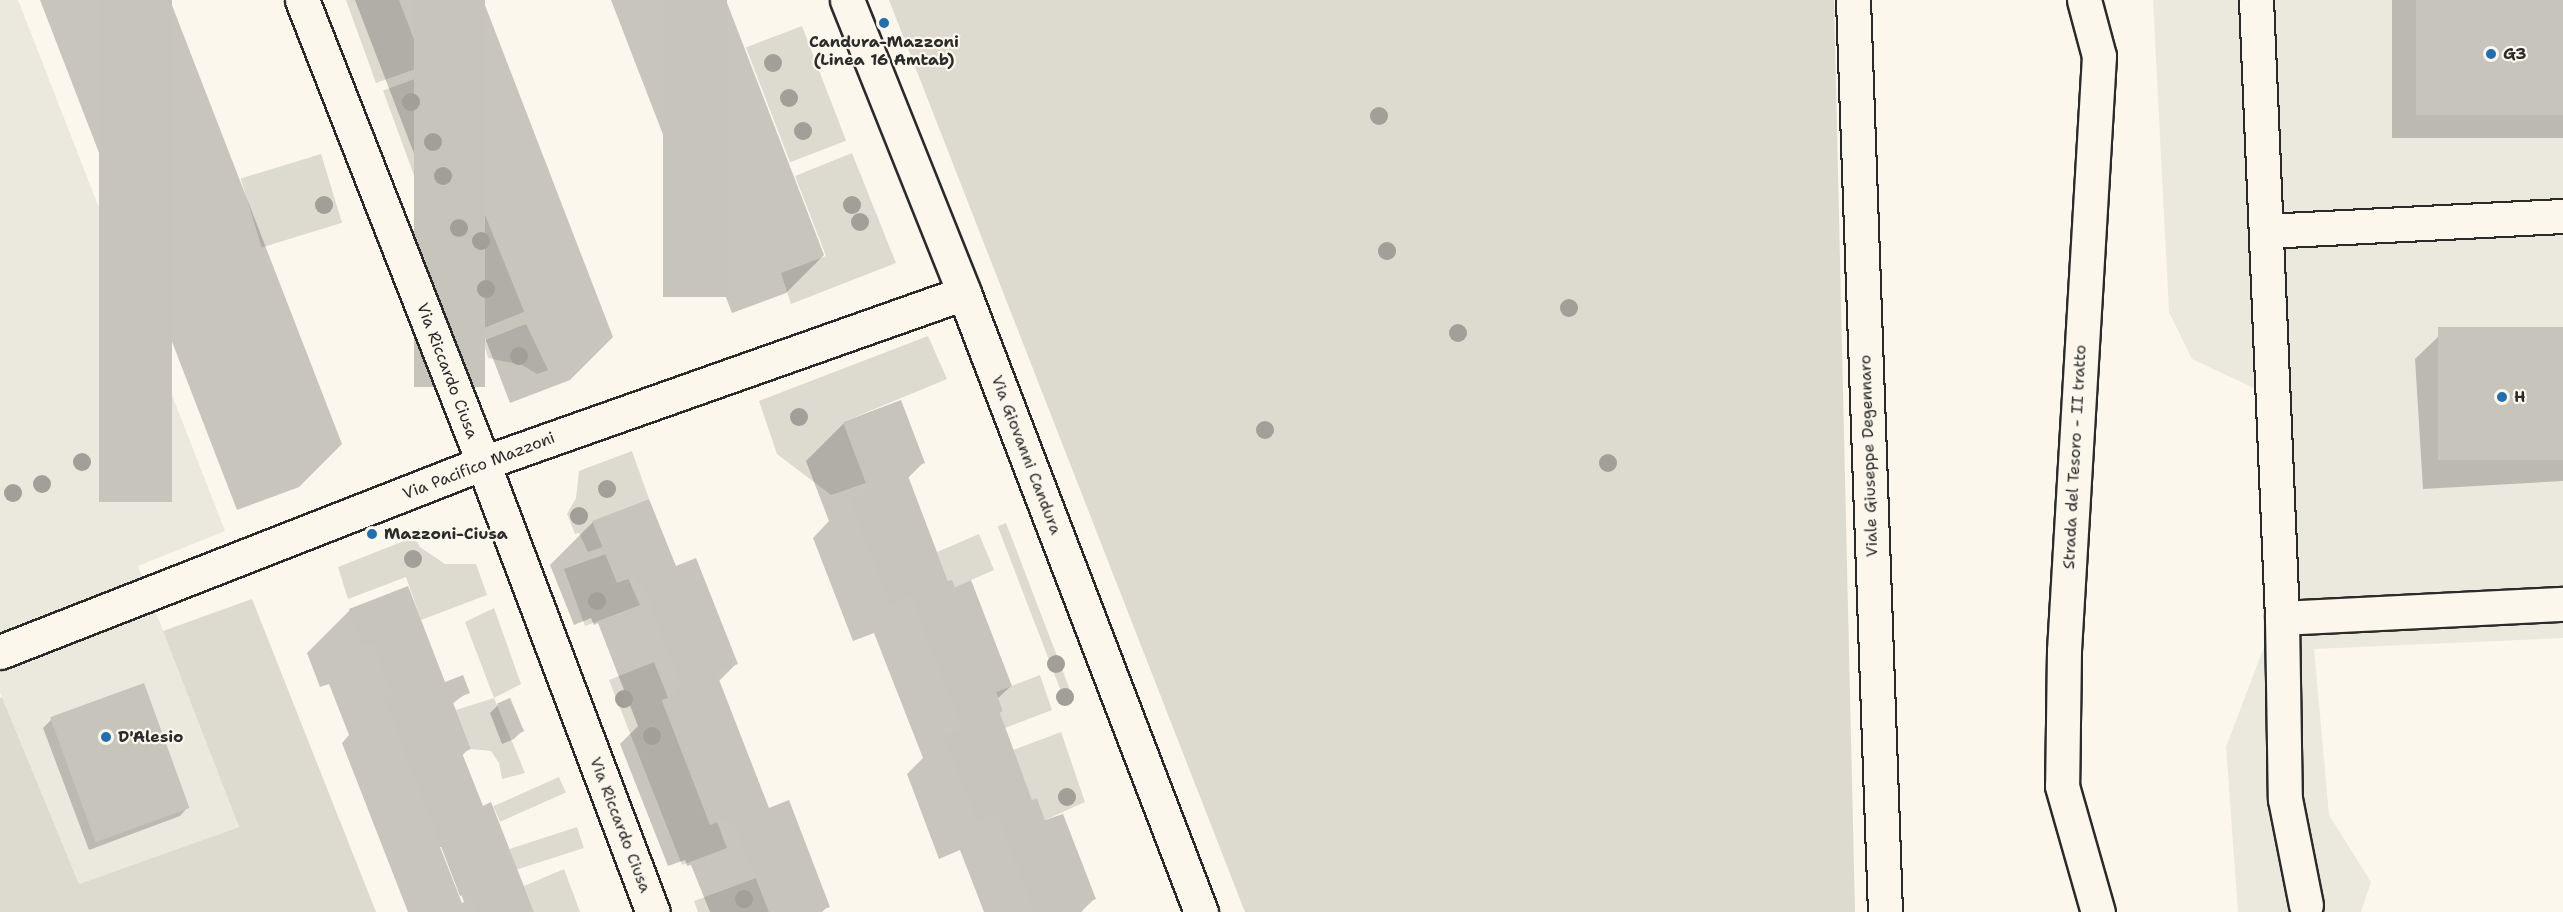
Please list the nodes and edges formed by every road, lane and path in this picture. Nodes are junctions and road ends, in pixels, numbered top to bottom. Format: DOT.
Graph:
graph roads {
  1 [pos="302,0"];
  2 [pos="847,0"];
  3 [pos="1854,0"];
  4 [pos="2084,0"];
  5 [pos="2256,0"];
  6 [pos="2563,216"];
  7 [pos="2266,231"];
  8 [pos="964,293"];
  9 [pos="483,463"];
  10 [pos="2563,604"];
  11 [pos="2282,618"];
  12 [pos="0,652"];
  13 [pos="2306,905"];
  14 [pos="653,912"];
  15 [pos="1202,912"];
  16 [pos="1885,912"];
  17 [pos="2098,912"];
  1 -- 9 [label="street, Via Riccardo Ciusa"];
  2 -- 8 [label="street, Via Giovanni Candura"];
  3 -- 16 [label="street, Viale Giuseppe Degennaro"];
  4 -- 17 [label="street, Strada del Tesoro - II tratto"];
  5 -- 7 [label="street"];
  6 -- 7 [label="street"];
  7 -- 11 [label="street"];
  8 -- 9 [label="street, Via Pacifico Mazzoni"];
  8 -- 15 [label="street, Via Giovanni Candura"];
  9 -- 12 [label="street, Via Pacifico Mazzoni"];
  9 -- 14 [label="street, Via Riccardo Ciusa"];
  10 -- 11 [label="street"];
  11 -- 13 [label="street"];
}
